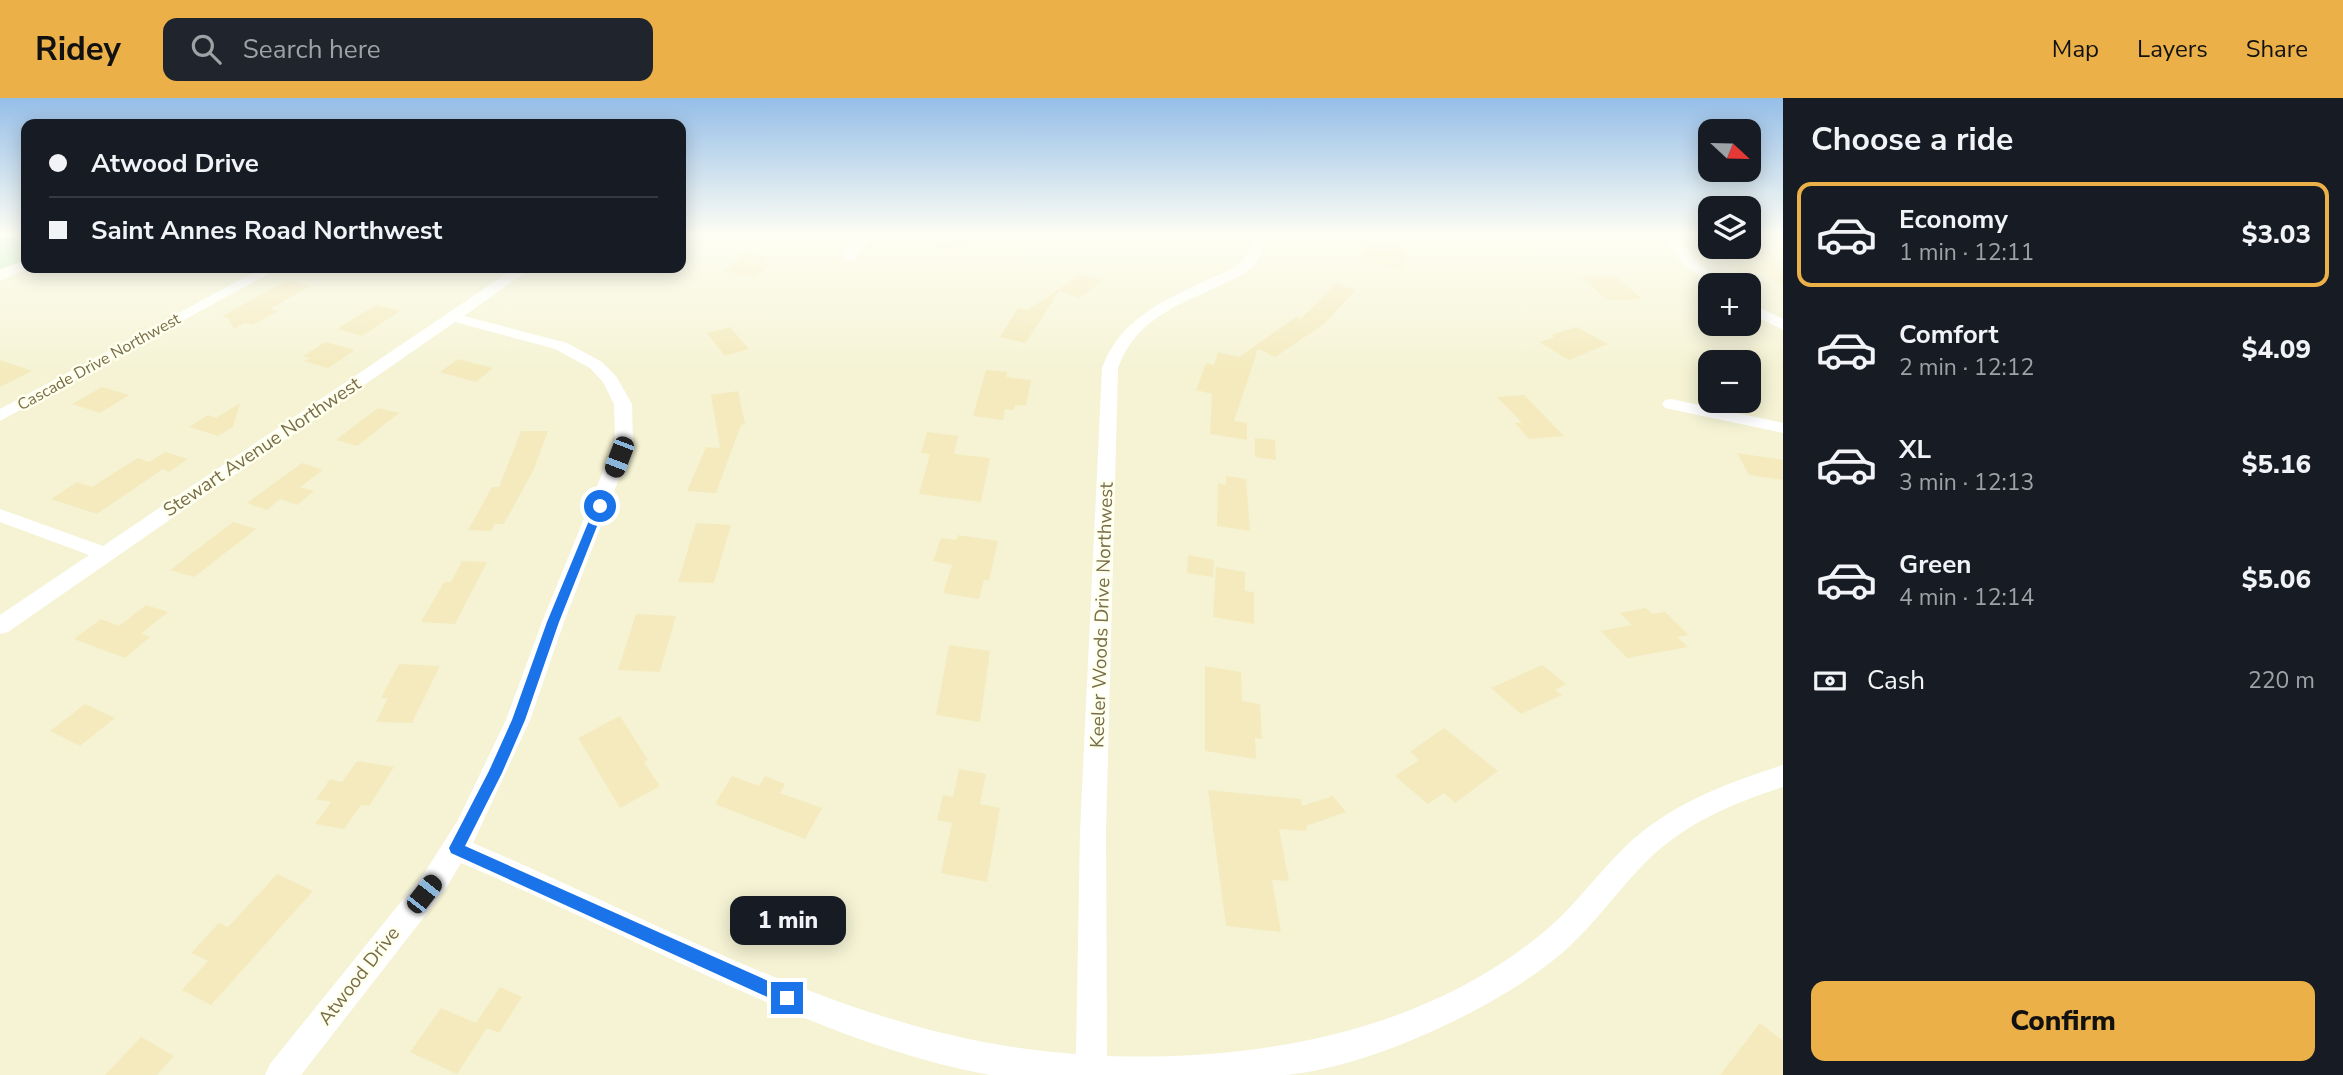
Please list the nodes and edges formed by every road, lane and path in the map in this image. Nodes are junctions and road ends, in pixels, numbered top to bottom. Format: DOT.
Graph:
graph roads {
  1 [pos="251,280"];
  2 [pos="507,280"];
  3 [pos="1219,280"];
  4 [pos="1761,313"];
  5 [pos="452,317"];
  6 [pos="1783,325"];
  7 [pos="1671,404"];
  8 [pos="0,416"];
  9 [pos="1783,428"];
  10 [pos="0,515"];
  11 [pos="106,554"];
  12 [pos="0,626"];
  13 [pos="1783,776"];
  14 [pos="456,848"];
  15 [pos="1091,1074"];
  16 [pos="281,1075"];
  1 -- 8 [label="street, Cascade Drive Northwest"];
  2 -- 5 [label="street, Stewart Avenue Northwest"];
  3 -- 15 [label="street, Keeler Woods Drive Northwest"];
  4 -- 6 [label="street"];
  5 -- 11 [label="street, Stewart Avenue Northwest"];
  5 -- 14 [label="street, Atwood Drive"];
  7 -- 9 [label="street"];
  10 -- 11 [label="street"];
  11 -- 12 [label="street, Stewart Avenue Northwest"];
  13 -- 15 [label="street"];
  14 -- 15 [label="street"];
  14 -- 16 [label="street, Atwood Drive"];
}
